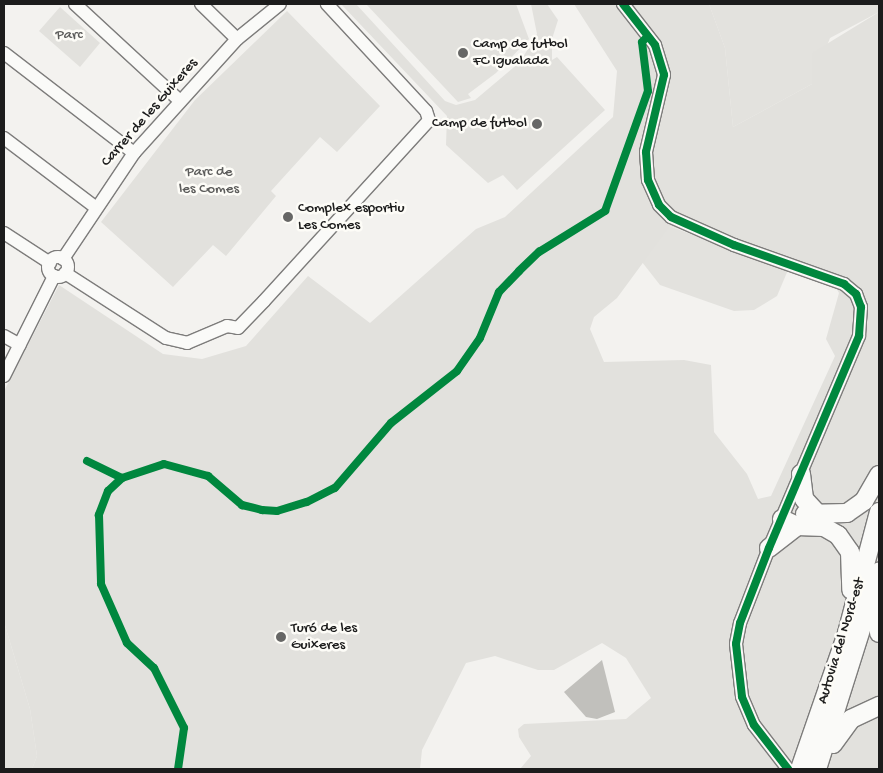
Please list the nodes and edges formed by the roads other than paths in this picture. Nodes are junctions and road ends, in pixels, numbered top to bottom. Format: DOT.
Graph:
graph roads {
  1 [pos="75,4"];
  2 [pos="201,4"];
  3 [pos="280,4"];
  4 [pos="327,4"];
  5 [pos="622,4"];
  6 [pos="237,40"];
  7 [pos="4,53"];
  8 [pos="179,100"];
  9 [pos="4,138"];
  10 [pos="134,153"];
  11 [pos="94,206"];
  12 [pos="4,233"];
  13 [pos="63,258"];
  14 [pos="50,262"];
  15 [pos="59,275"];
  16 [pos="4,336"];
  17 [pos="20,345"];
  18 [pos="4,376"];
  19 [pos="801,474"];
  20 [pos="879,475"];
  21 [pos="879,512"];
  22 [pos="818,514"];
  23 [pos="789,522"];
  24 [pos="769,548"];
  25 [pos="879,572"];
  26 [pos="879,589"];
  27 [pos="847,633"];
  28 [pos="879,633"];
  29 [pos="879,706"];
  30 [pos="784,765"];
  31 [pos="800,769"];
  32 [pos="817,769"];
  1 -- 8 [label="street"];
  2 -- 6 [label="street"];
  3 -- 6 [label="street, Carrer de les Guixeres"];
  4 -- 15 [label="street"];
  5 -- 19 [label="street"];
  6 -- 8 [label="street, Carrer de les Guixeres"];
  7 -- 10 [label="street"];
  8 -- 10 [label="street, Carrer de les Guixeres"];
  9 -- 11 [label="street"];
  10 -- 11 [label="street, Carrer de les Guixeres"];
  11 -- 13 [label="street, Carrer de les Guixeres"];
  12 -- 14 [label="street"];
  13 -- 14 [label="street"];
  13 -- 15 [label="street"];
  14 -- 15 [label="street"];
  15 -- 17 [label="street"];
  16 -- 17 [label="street"];
  17 -- 18 [label="street"];
  19 -- 22 [label="highway"];
  19 -- 23 [label="street"];
  20 -- 22 [label="highway"];
  21 -- 27 [label="highway, Autovia del Nord-est"];
  22 -- 23 [label="highway"];
  23 -- 24 [label="highway"];
  23 -- 27 [label="highway"];
  24 -- 30 [label="street"];
  25 -- 32 [label="highway, Autovia del Nord-est"];
  26 -- 28 [label="highway"];
  27 -- 31 [label="highway, Autovia del Nord-est"];
  29 -- 32 [label="highway"];
}
